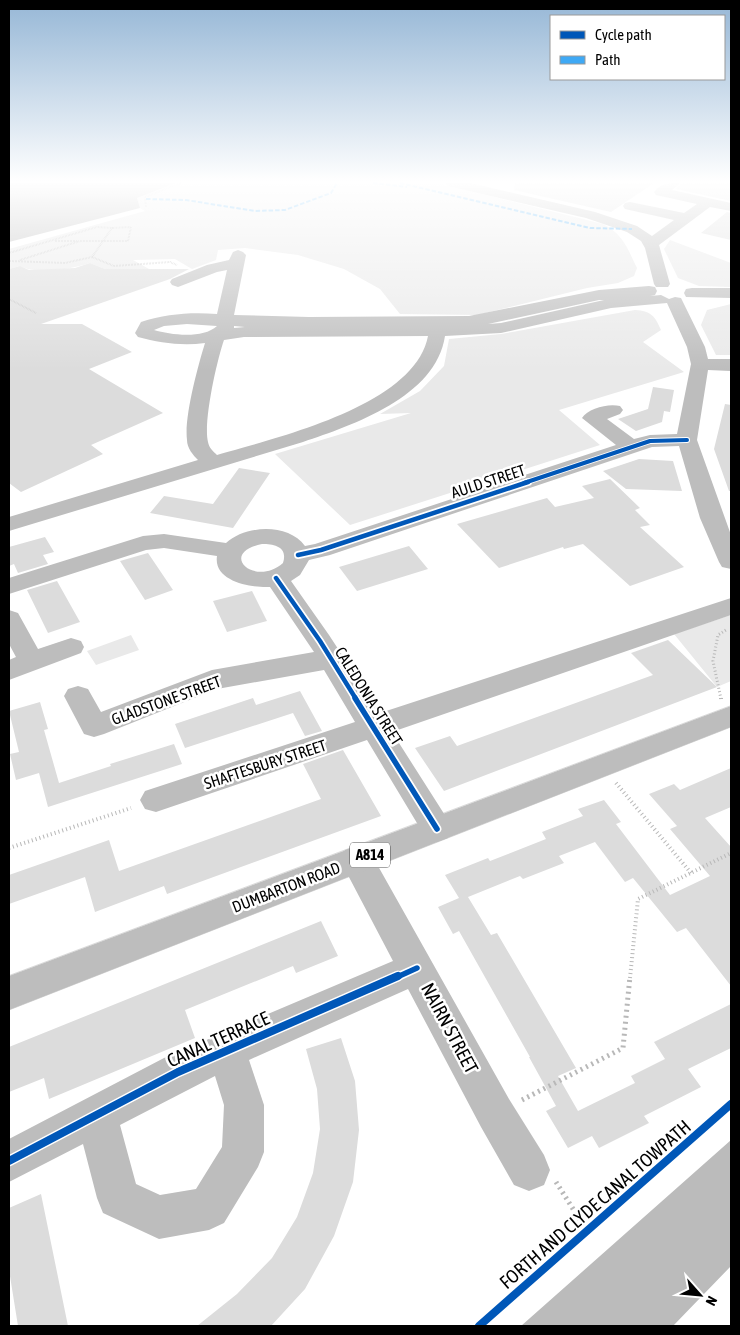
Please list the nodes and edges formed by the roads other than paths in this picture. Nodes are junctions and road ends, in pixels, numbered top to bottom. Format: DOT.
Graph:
graph roads {
  1 [pos="651,245"];
  2 [pos="178,282"];
  3 [pos="662,294"];
  4 [pos="731,294"];
  5 [pos="439,326"];
  6 [pos="220,328"];
  7 [pos="700,364"];
  8 [pos="731,365"];
  9 [pos="613,410"];
  10 [pos="687,440"];
  11 [pos="631,446"];
  12 [pos="212,462"];
  13 [pos="9,524"];
  14 [pos="230,552"];
  15 [pos="298,555"];
  16 [pos="731,562"];
  17 [pos="276,578"];
  18 [pos="9,586"];
  19 [pos="731,606"];
  20 [pos="9,618"];
  21 [pos="71,647"];
  22 [pos="330,659"];
  23 [pos="20,666"];
  24 [pos="78,696"];
  25 [pos="729,719"];
  26 [pos="374,728"];
  27 [pos="156,800"];
  28 [pos="437,829"];
  29 [pos="357,860"];
  30 [pos="417,968"];
  31 [pos="9,992"];
  32 [pos="226,1051"];
  33 [pos="97,1116"];
  34 [pos="9,1161"];
  35 [pos="529,1170"];
  1 -- 3 [label="street"];
  2 -- 6 [label="street"];
  3 -- 4 [label="street"];
  3 -- 5 [label="street"];
  3 -- 7 [label="street"];
  5 -- 6 [label="street"];
  5 -- 12 [label="street"];
  6 -- 12 [label="street"];
  7 -- 8 [label="street"];
  7 -- 10 [label="street"];
  9 -- 11 [label="street"];
  10 -- 11 [label="street, AULD STREET"];
  10 -- 16 [label="street"];
  11 -- 15 [label="street, AULD STREET"];
  12 -- 13 [label="street"];
  14 -- 15 [label="street"];
  14 -- 17 [label="street"];
  14 -- 18 [label="street"];
  15 -- 17 [label="street"];
  17 -- 22 [label="street, CALEDONIA STREET"];
  19 -- 26 [label="street, SHAFTESBURY STREET"];
  20 -- 23 [label="street"];
  21 -- 23 [label="street"];
  22 -- 24 [label="street, GLADSTONE STREET"];
  22 -- 26 [label="street, CALEDONIA STREET"];
  25 -- 28 [label="street, DUMBARTON ROAD / A814"];
  26 -- 27 [label="street, SHAFTESBURY STREET"];
  26 -- 28 [label="street, CALEDONIA STREET"];
  28 -- 29 [label="street, DUMBARTON ROAD / A814"];
  29 -- 30 [label="street, NAIRN STREET"];
  29 -- 31 [label="street, DUMBARTON ROAD / A814"];
  30 -- 32 [label="street, CANAL TERRACE"];
  30 -- 35 [label="street, NAIRN STREET"];
  32 -- 33 [label="street, CANAL TERRACE"];
  32 -- 33 [label="street, CANAL TERRACE"];
  33 -- 34 [label="street, CANAL TERRACE"];
}
